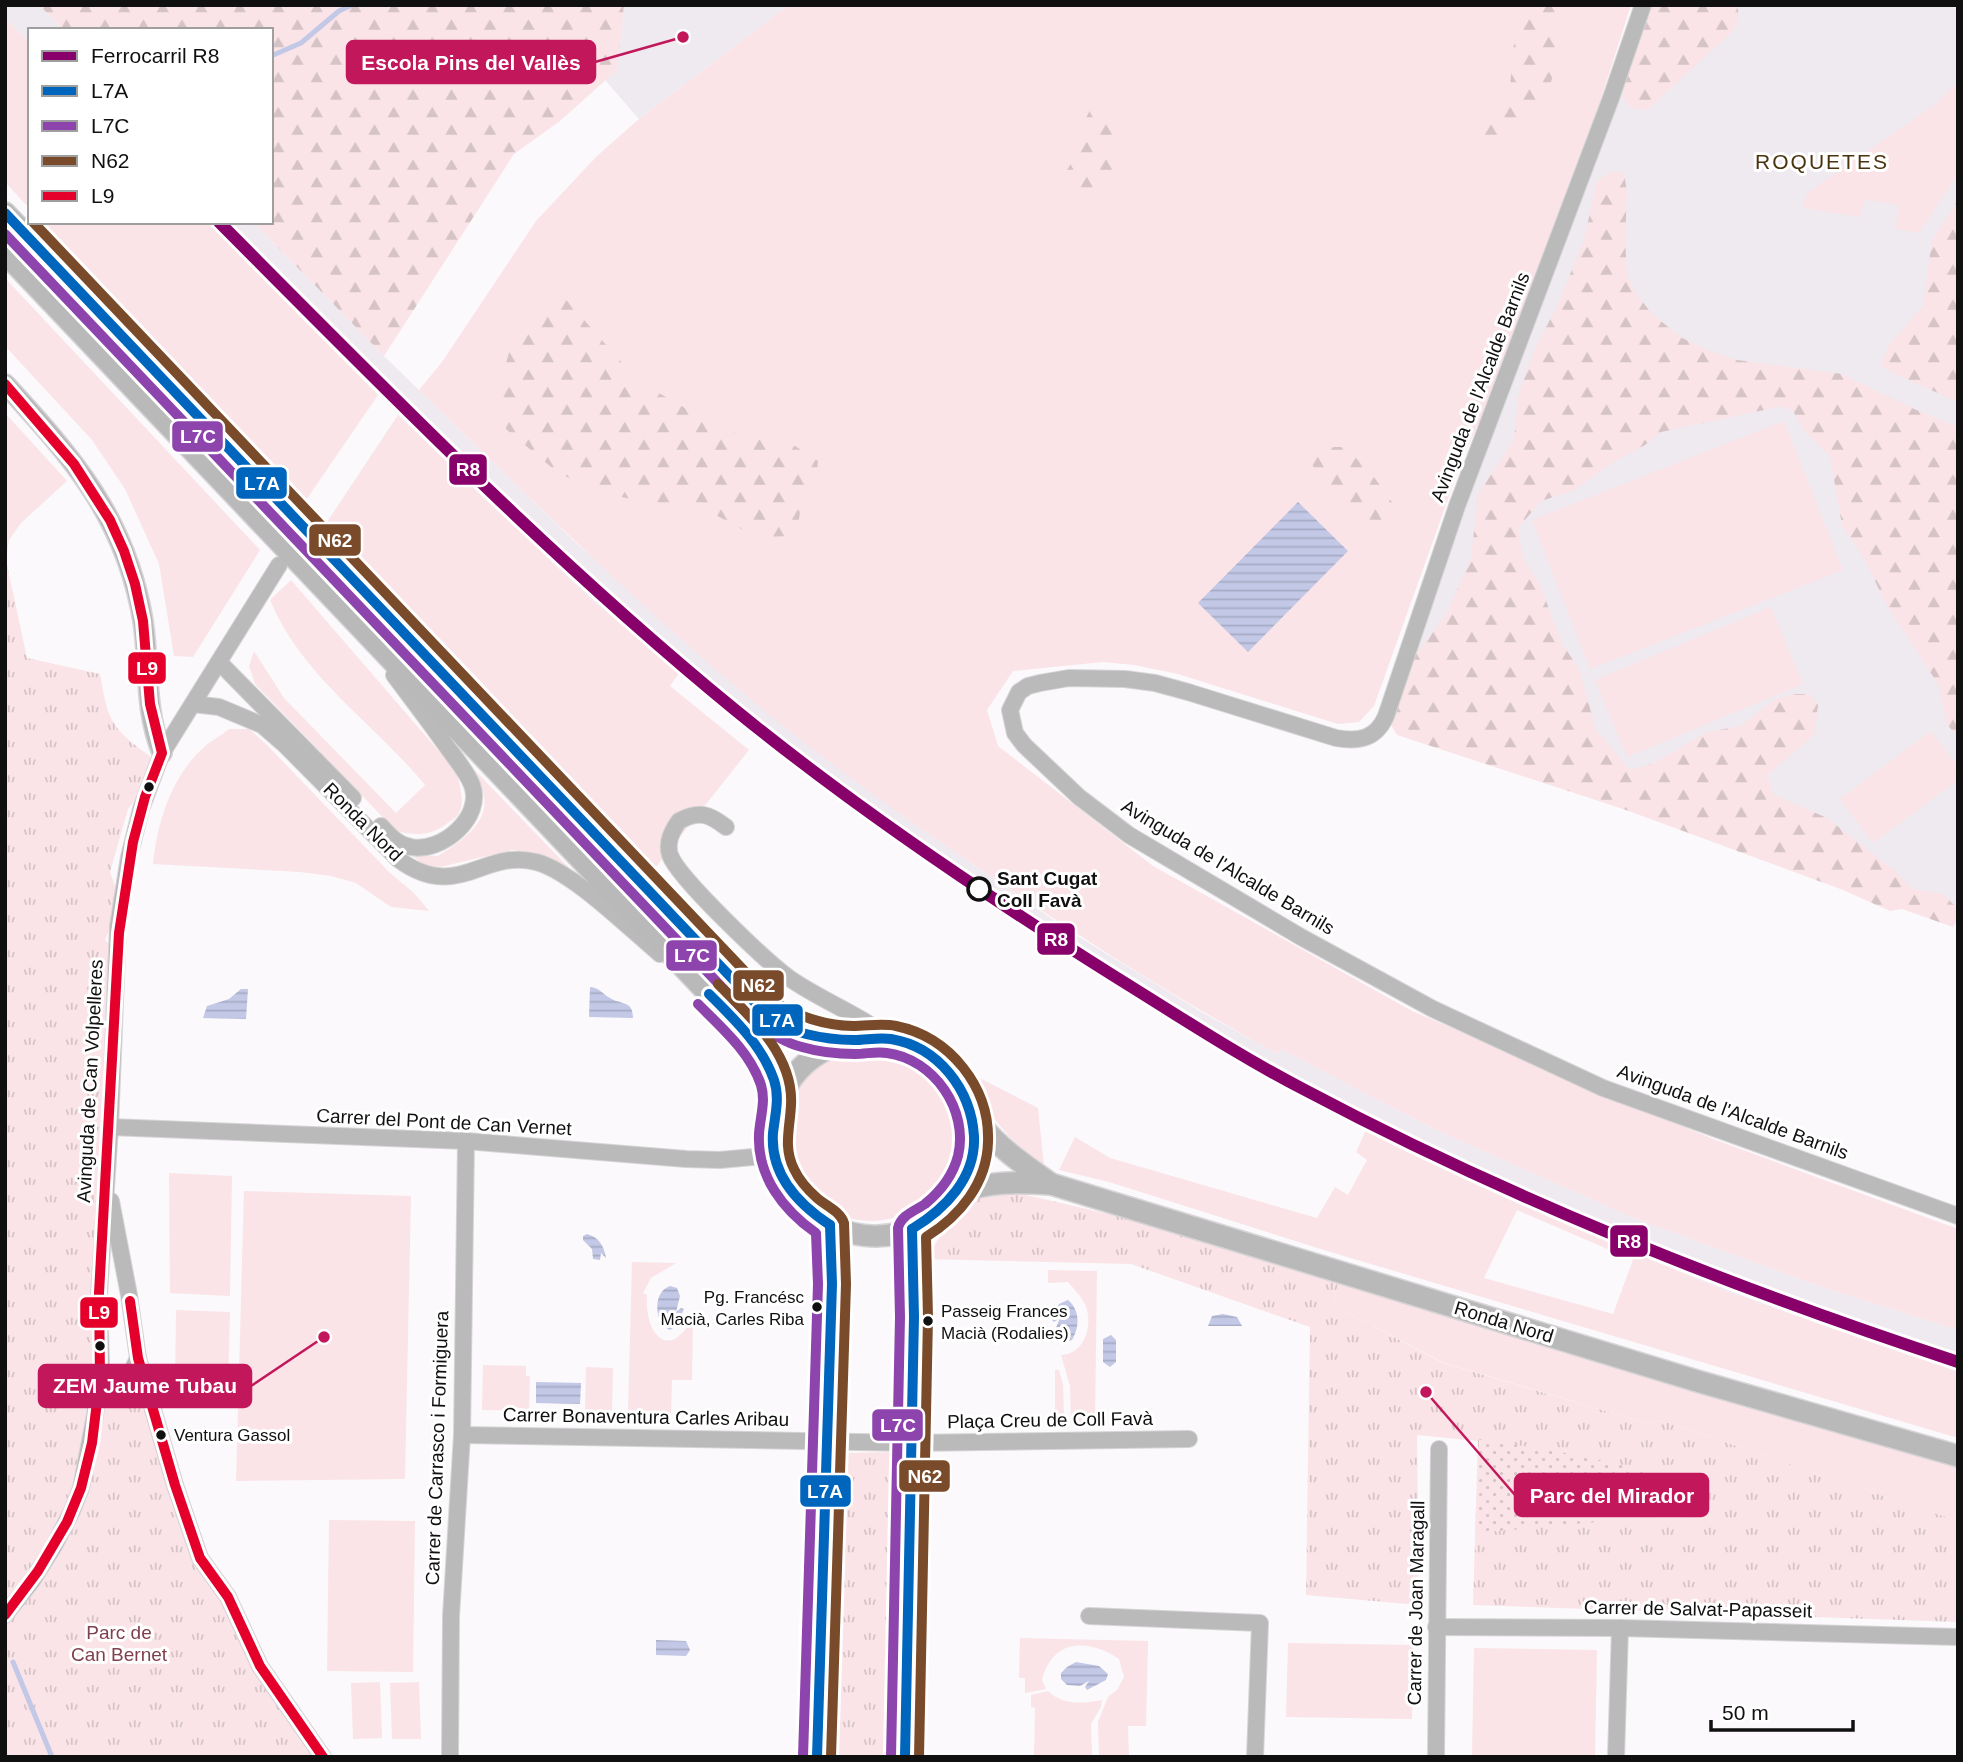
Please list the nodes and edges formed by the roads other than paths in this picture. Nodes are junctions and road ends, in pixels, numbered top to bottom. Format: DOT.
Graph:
graph roads {
  1 [pos="1643,5"];
  2 [pos="5,213"];
  3 [pos="5,254"];
  4 [pos="5,384"];
  5 [pos="279,565"];
  6 [pos="348,614"];
  7 [pos="219,662"];
  8 [pos="193,704"];
  9 [pos="162,753"];
  10 [pos="726,827"];
  11 [pos="715,1001"];
  12 [pos="890,1038"];
  13 [pos="853,1040"];
  14 [pos="780,1099"];
  15 [pos="971,1109"];
  16 [pos="110,1127"];
  17 [pos="466,1141"];
  18 [pos="774,1154"];
  19 [pos="107,1178"];
  20 [pos="1051,1184"];
  21 [pos="957,1193"];
  22 [pos="1958,1216"];
  23 [pos="830,1225"];
  24 [pos="912,1228"];
  25 [pos="99,1294"];
  26 [pos="129,1295"];
  27 [pos="138,1358"];
  28 [pos="100,1372"];
  29 [pos="130,1375"];
  30 [pos="152,1406"];
  31 [pos="462,1435"];
  32 [pos="1189,1439"];
  33 [pos="827,1440"];
  34 [pos="912,1443"];
  35 [pos="1439,1449"];
  36 [pos="1958,1456"];
  37 [pos="5,1615"];
  38 [pos="1089,1616"];
  39 [pos="1436,1627"];
  40 [pos="1620,1628"];
  41 [pos="1958,1637"];
  42 [pos="323,1757"];
  43 [pos="450,1757"];
  44 [pos="817,1757"];
  45 [pos="905,1757"];
  46 [pos="1255,1757"];
  47 [pos="1436,1757"];
  48 [pos="1616,1757"];
  1 -- 22 [label="street, Avinguda de l'Alcalde Barnils"];
  2 -- 13 [label="main road, Ronda Nord"];
  3 -- 6 [label="main road, Ronda Nord"];
  4 -- 9 [label="street"];
  5 -- 7 [label="street, Avinguda de Can Volpelleres"];
  6 -- 7 [label="street"];
  6 -- 11 [label="main road, Ronda Nord"];
  7 -- 8 [label="street, Avinguda de Can Volpelleres"];
  8 -- 9 [label="street, Avinguda de Can Volpelleres"];
  8 -- 11 [label="street, Ronda Nord"];
  9 -- 16 [label="street, Avinguda de Can Volpelleres"];
  10 -- 12 [label="street"];
  11 -- 14 [label="main road, Ronda Nord"];
  12 -- 13 [label="main road, Ronda Nord"];
  12 -- 15 [label="main road, Ronda Nord"];
  13 -- 14 [label="main road, Ronda Nord"];
  14 -- 18 [label="main road, Ronda Nord"];
  15 -- 20 [label="main road, Ronda Nord"];
  15 -- 21 [label="main road, Ronda Nord"];
  16 -- 17 [label="street, Carrer del Pont de Can Vernet"];
  16 -- 19 [label="street, Avinguda de Can Volpelleres"];
  17 -- 18 [label="street, Carrer del Pont de Can Vernet"];
  17 -- 31 [label="street, Carrer de Carrasco i Formiguera"];
  18 -- 23 [label="main road, Ronda Nord"];
  19 -- 25 [label="street, Avinguda de Can Volpelleres"];
  19 -- 26 [label="street"];
  20 -- 21 [label="main road, Ronda Nord"];
  20 -- 36 [label="main road, Ronda Nord"];
  21 -- 24 [label="main road, Ronda Nord"];
  23 -- 24 [label="main road, Ronda Nord"];
  23 -- 33 [label="street"];
  24 -- 34 [label="street"];
  25 -- 26 [label="street"];
  25 -- 28 [label="street, Avinguda de Can Volpelleres"];
  26 -- 27 [label="street"];
  27 -- 29 [label="street"];
  27 -- 30 [label="street"];
  28 -- 29 [label="street"];
  28 -- 37 [label="street, Avinguda de Can Volpelleres"];
  29 -- 30 [label="street"];
  30 -- 42 [label="street"];
  31 -- 33 [label="street, Carrer Bonaventura Carles Aribau"];
  31 -- 43 [label="street, Carrer de Carrasco i Formiguera"];
  32 -- 34 [label="street, Plaça Creu de Coll Favà"];
  33 -- 34 [label="street, Carrer Bonaventura Carles Aribau"];
  33 -- 44 [label="street"];
  34 -- 45 [label="street"];
  35 -- 39 [label="street, Carrer de Joan Maragall"];
  38 -- 46 [label="street"];
  39 -- 40 [label="street, Carrer de Salvat-Papasseit"];
  39 -- 47 [label="street, Carrer de Joan Maragall"];
  40 -- 41 [label="street, Carrer de Salvat-Papasseit"];
  40 -- 48 [label="street"];
}
